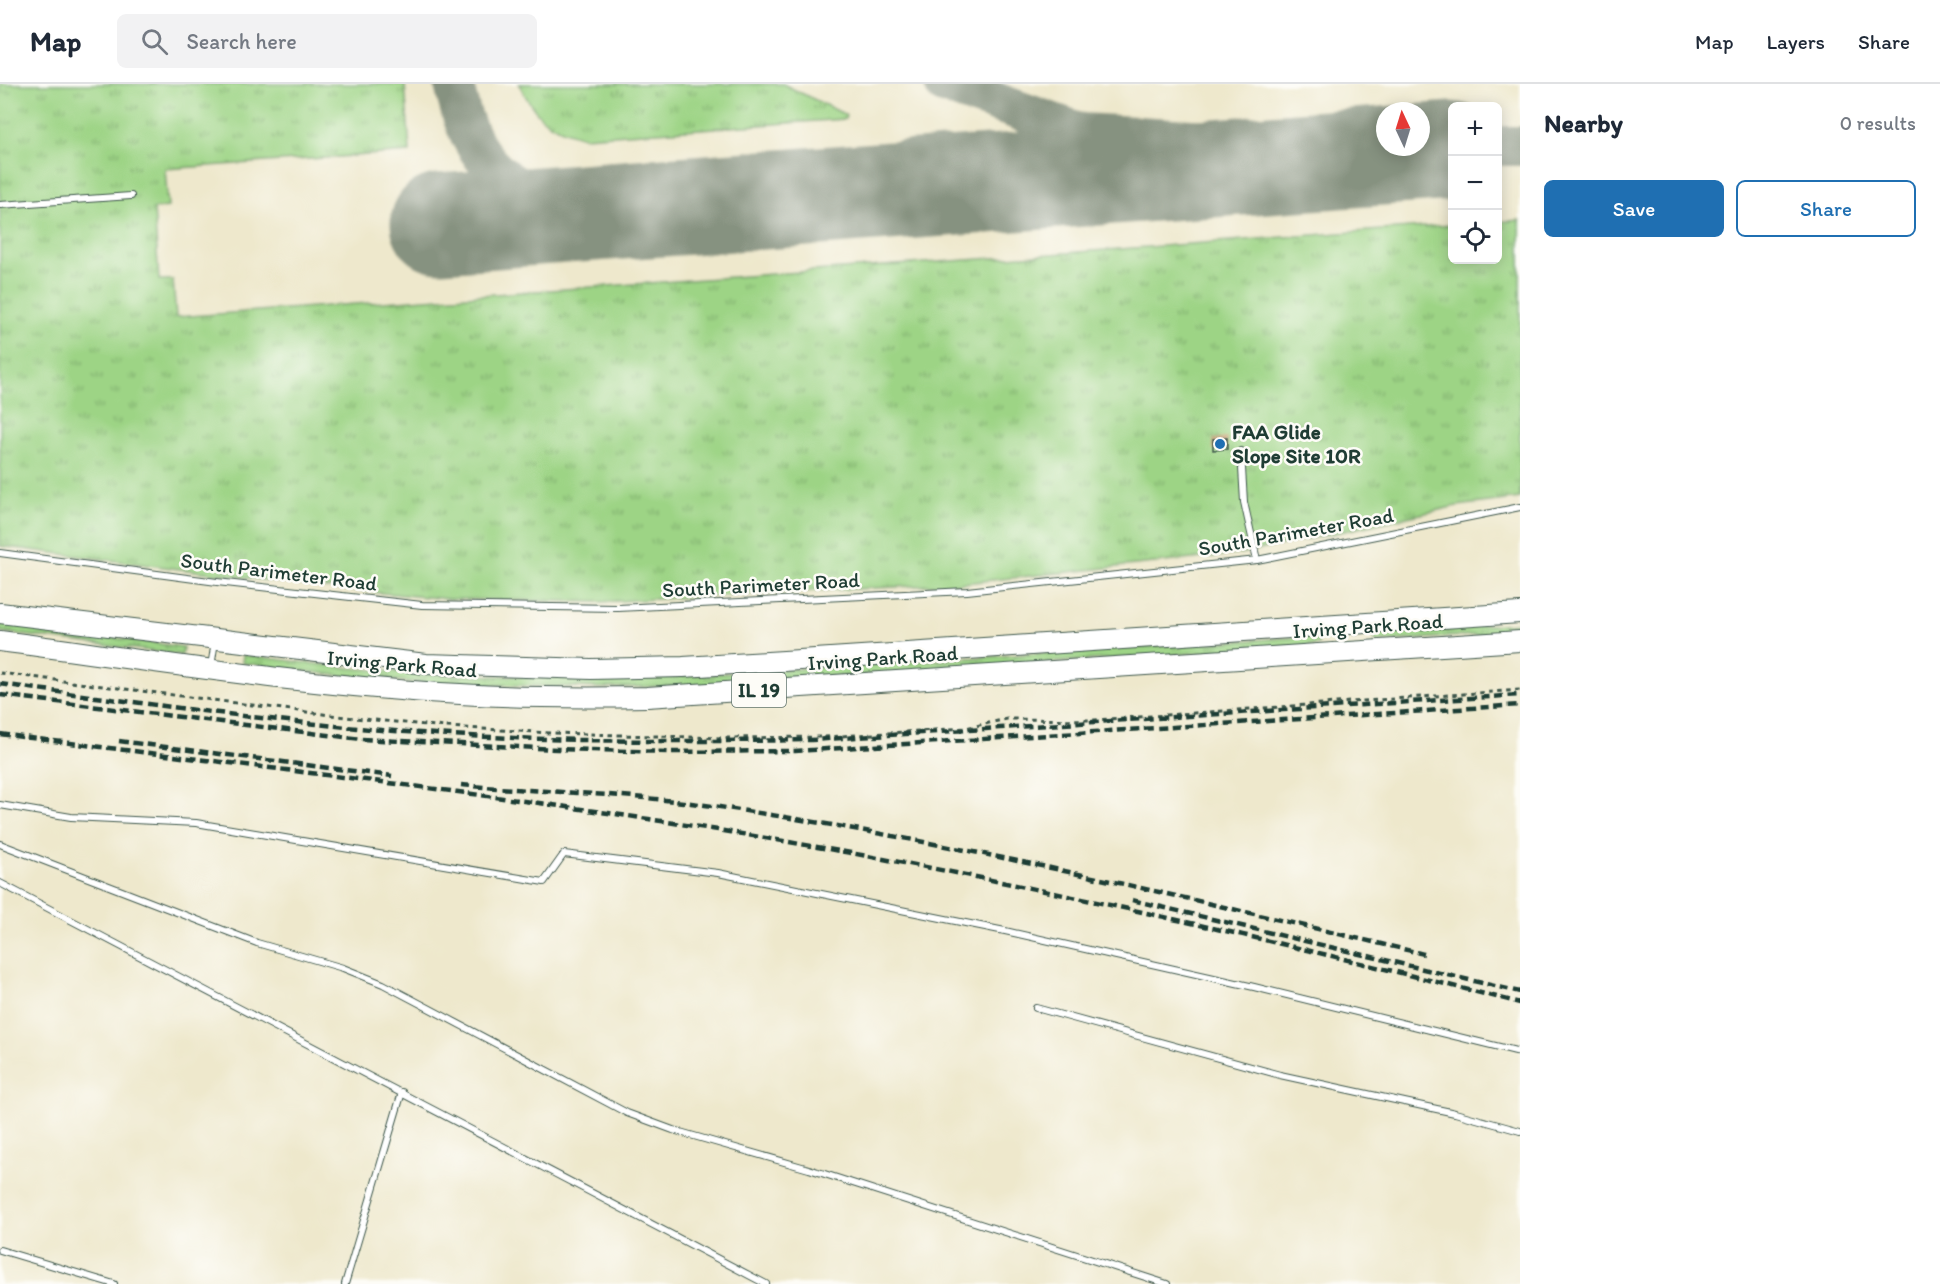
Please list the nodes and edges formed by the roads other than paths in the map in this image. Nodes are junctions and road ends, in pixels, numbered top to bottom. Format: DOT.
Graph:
graph roads {
  1 [pos="131,196"];
  2 [pos="0,205"];
  3 [pos="1241,451"];
  4 [pos="1520,507"];
  5 [pos="0,553"];
  6 [pos="1257,560"];
  7 [pos="0,613"];
  8 [pos="1520,613"];
  9 [pos="1347,638"];
  10 [pos="0,641"];
  11 [pos="215,641"];
  12 [pos="1520,641"];
  13 [pos="211,668"];
  14 [pos="0,805"];
  15 [pos="0,844"];
  16 [pos="0,883"];
  17 [pos="1036,1008"];
  18 [pos="1520,1052"];
  19 [pos="402,1092"];
  20 [pos="1520,1131"];
  21 [pos="0,1250"];
  22 [pos="114,1284"];
  23 [pos="345,1284"];
  24 [pos="766,1284"];
  25 [pos="1167,1284"];
  1 -- 2 [label="lane"];
  3 -- 6 [label="lane"];
  4 -- 6 [label="lane, South Parimeter Road"];
  5 -- 6 [label="lane, South Parimeter Road"];
  7 -- 11 [label="main road, Irving Park Road / IL 19"];
  8 -- 9 [label="main road, Irving Park Road / IL 19"];
  9 -- 11 [label="main road, Irving Park Road / IL 19"];
  9 -- 12 [label="main road, Irving Park Road / IL 19"];
  9 -- 13 [label="main road, Irving Park Road / IL 19"];
  10 -- 13 [label="main road, Irving Park Road / IL 19"];
  11 -- 13 [label="lane"];
  14 -- 18 [label="lane"];
  15 -- 25 [label="lane"];
  16 -- 19 [label="lane"];
  17 -- 20 [label="lane"];
  19 -- 23 [label="lane"];
  19 -- 24 [label="lane"];
  21 -- 22 [label="lane"];
}
